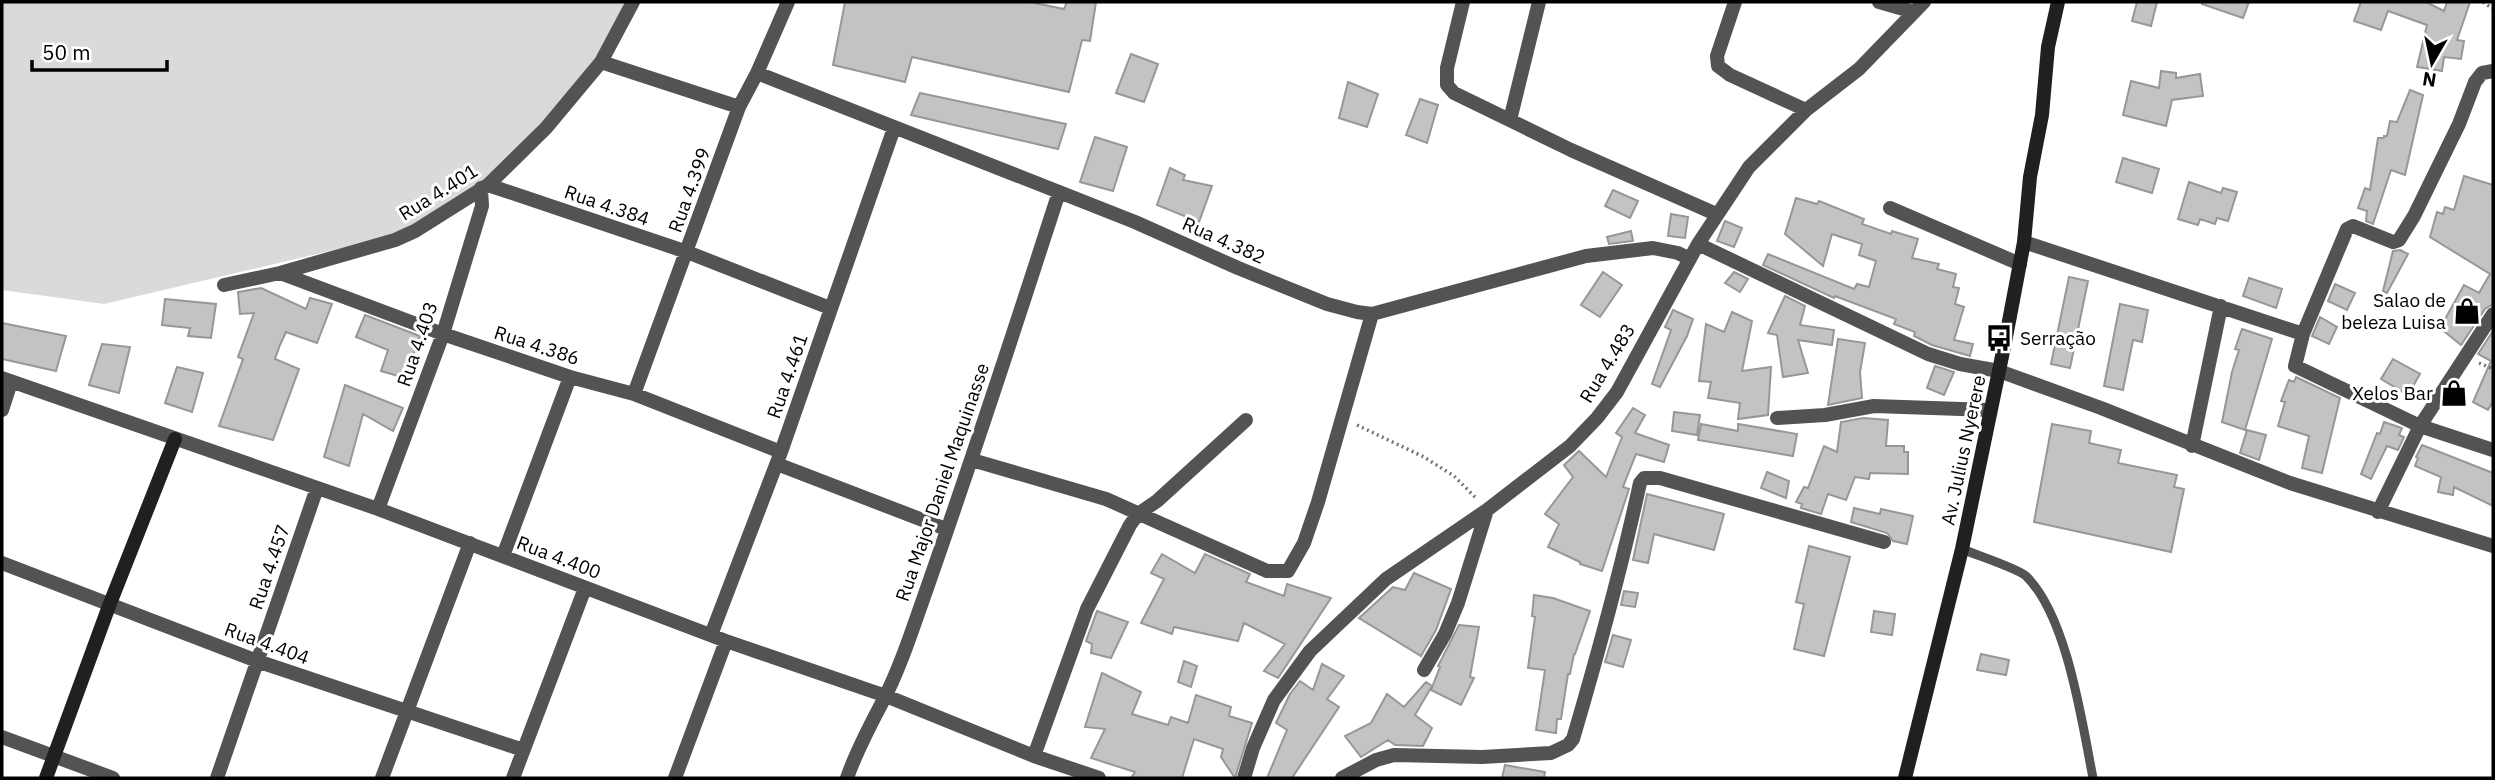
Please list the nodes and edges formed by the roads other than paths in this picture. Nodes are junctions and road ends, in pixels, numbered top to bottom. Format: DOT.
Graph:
graph roads {
  1 [pos="633,2"];
  2 [pos="788,2"];
  3 [pos="1462,2"];
  4 [pos="1539,2"];
  5 [pos="1735,2"];
  6 [pos="1879,2"];
  7 [pos="2058,2"];
  8 [pos="1919,7"];
  9 [pos="601,62"];
  10 [pos="2493,71"];
  11 [pos="757,73"];
  12 [pos="739,107"];
  13 [pos="1806,110"];
  14 [pos="1510,120"];
  15 [pos="894,128"];
  16 [pos="485,186"];
  17 [pos="1059,191"];
  18 [pos="1890,208"];
  19 [pos="1716,214"];
  20 [pos="2024,242"];
  21 [pos="1698,244"];
  22 [pos="687,253"];
  23 [pos="1690,259"];
  24 [pos="2020,264"];
  25 [pos="280,273"];
  26 [pos="224,285"];
  27 [pos="2221,306"];
  28 [pos="830,308"];
  29 [pos="1372,314"];
  30 [pos="2493,314"];
  31 [pos="443,334"];
  32 [pos="2303,334"];
  33 [pos="1999,371"];
  34 [pos="570,377"];
  35 [pos="7,380"];
  36 [pos="634,394"];
  37 [pos="2,410"];
  38 [pos="1990,410"];
  39 [pos="1777,418"];
  40 [pos="1246,420"];
  41 [pos="2420,426"];
  42 [pos="175,439"];
  43 [pos="2192,446"];
  44 [pos="2493,450"];
  45 [pos="779,458"];
  46 [pos="972,460"];
  47 [pos="317,488"];
  48 [pos="378,509"];
  49 [pos="1487,510"];
  50 [pos="2378,512"];
  51 [pos="1138,514"];
  52 [pos="946,528"];
  53 [pos="1884,542"];
  54 [pos="470,543"];
  55 [pos="2493,546"];
  56 [pos="1962,549"];
  57 [pos="503,556"];
  58 [pos="2,563"];
  59 [pos="585,587"];
  60 [pos="109,606"];
  61 [pos="711,635"];
  62 [pos="726,640"];
  63 [pos="257,661"];
  64 [pos="1424,670"];
  65 [pos="886,696"];
  66 [pos="408,711"];
  67 [pos="2,737"];
  68 [pos="523,750"];
  69 [pos="54,756"];
  70 [pos="1034,756"];
  71 [pos="1072,774"];
  72 [pos="46,778"];
  73 [pos="113,778"];
  74 [pos="217,778"];
  75 [pos="382,778"];
  76 [pos="513,778"];
  77 [pos="675,778"];
  78 [pos="847,778"];
  79 [pos="1099,778"];
  80 [pos="1244,778"];
  81 [pos="1342,778"];
  82 [pos="1905,778"];
  83 [pos="2093,778"];
  1 -- 9 [label="street, Rua 4.401"];
  2 -- 11 [label="street, Rua 4.399"];
  3 -- 14 [label="street"];
  4 -- 14 [label="street"];
  5 -- 13 [label="street"];
  6 -- 8 [label="street"];
  7 -- 20 [label="main road, Av. Julius Nyerere"];
  8 -- 13 [label="street, Rua 4.483"];
  9 -- 12 [label="street"];
  9 -- 16 [label="street, Rua 4.401"];
  10 -- 32 [label="street"];
  11 -- 12 [label="street, Rua 4.399"];
  11 -- 15 [label="street, Rua 4.382"];
  12 -- 22 [label="street, Rua 4.399"];
  13 -- 19 [label="street, Rua 4.483"];
  14 -- 19 [label="street"];
  15 -- 17 [label="street, Rua 4.382"];
  15 -- 28 [label="street, Rua 4.461"];
  16 -- 22 [label="street, Rua 4.384"];
  16 -- 25 [label="street, Rua 4.401"];
  16 -- 31 [label="street, Rua 4.403"];
  17 -- 29 [label="street, Rua 4.382"];
  17 -- 46 [label="street, Rua Major Daniel Maquinasse"];
  18 -- 24 [label="street"];
  19 -- 21 [label="street, Rua 4.483"];
  20 -- 24 [label="main road, Av. Julius Nyerere"];
  20 -- 27 [label="street"];
  21 -- 23 [label="street, Rua 4.483"];
  21 -- 33 [label="street"];
  22 -- 28 [label="street, Rua 4.384"];
  22 -- 36 [label="street, Rua 4.399"];
  23 -- 29 [label="street, Rua 4.382"];
  23 -- 49 [label="street, Rua 4.483"];
  24 -- 33 [label="main road, Av. Julius Nyerere"];
  25 -- 26 [label="street, Rua 4.401"];
  25 -- 31 [label="street, Rua 4.386"];
  27 -- 32 [label="street"];
  27 -- 43 [label="street"];
  28 -- 45 [label="street, Rua 4.461"];
  29 -- 51 [label="street"];
  30 -- 41 [label="street"];
  31 -- 34 [label="street, Rua 4.386"];
  31 -- 48 [label="street, Rua 4.403"];
  32 -- 41 [label="street"];
  33 -- 38 [label="main road, Av. Julius Nyerere"];
  33 -- 43 [label="street"];
  34 -- 36 [label="street, Rua 4.386"];
  34 -- 57 [label="street"];
  35 -- 37 [label="street"];
  35 -- 42 [label="street, Rua 4.400"];
  36 -- 45 [label="street, Rua 4.386"];
  38 -- 39 [label="street"];
  38 -- 56 [label="main road, Av. Julius Nyerere"];
  40 -- 51 [label="street"];
  41 -- 44 [label="street"];
  41 -- 50 [label="street"];
  42 -- 47 [label="street, Rua 4.400"];
  42 -- 60 [label="main road"];
  43 -- 50 [label="street"];
  45 -- 52 [label="street, Rua 4.386"];
  45 -- 61 [label="street, Rua 4.461"];
  46 -- 51 [label="street"];
  46 -- 52 [label="street, Rua Major Daniel Maquinasse"];
  47 -- 48 [label="street, Rua 4.400"];
  47 -- 63 [label="street, Rua 4.457"];
  48 -- 54 [label="street, Rua 4.400"];
  49 -- 64 [label="street"];
  49 -- 80 [label="street, Rua 4.483"];
  50 -- 55 [label="street"];
  51 -- 70 [label="street"];
  52 -- 65 [label="street, Rua Major Daniel Maquinasse"];
  53 -- 81 [label="street"];
  54 -- 57 [label="street, Rua 4.400"];
  54 -- 66 [label="street"];
  56 -- 82 [label="main road, Av. Julius Nyerere"];
  56 -- 83 [label="lane"];
  57 -- 59 [label="street, Rua 4.400"];
  58 -- 60 [label="street, Rua 4.404"];
  59 -- 61 [label="street, Rua 4.400"];
  59 -- 68 [label="street"];
  60 -- 63 [label="street, Rua 4.404"];
  60 -- 69 [label="main road"];
  61 -- 62 [label="street, Rua 4.400"];
  62 -- 65 [label="street, Rua 4.400"];
  62 -- 77 [label="street"];
  63 -- 66 [label="street, Rua 4.404"];
  63 -- 74 [label="street, Rua 4.457"];
  65 -- 70 [label="street, Rua 4.400"];
  65 -- 78 [label="street, Rua Major Daniel Maquinasse"];
  66 -- 68 [label="street, Rua 4.404"];
  66 -- 75 [label="street"];
  67 -- 69 [label="street"];
  68 -- 76 [label="street"];
  69 -- 72 [label="main road"];
  69 -- 73 [label="street"];
  70 -- 71 [label="street, Rua 4.400"];
  71 -- 79 [label="street, Rua 4.400"];
}
